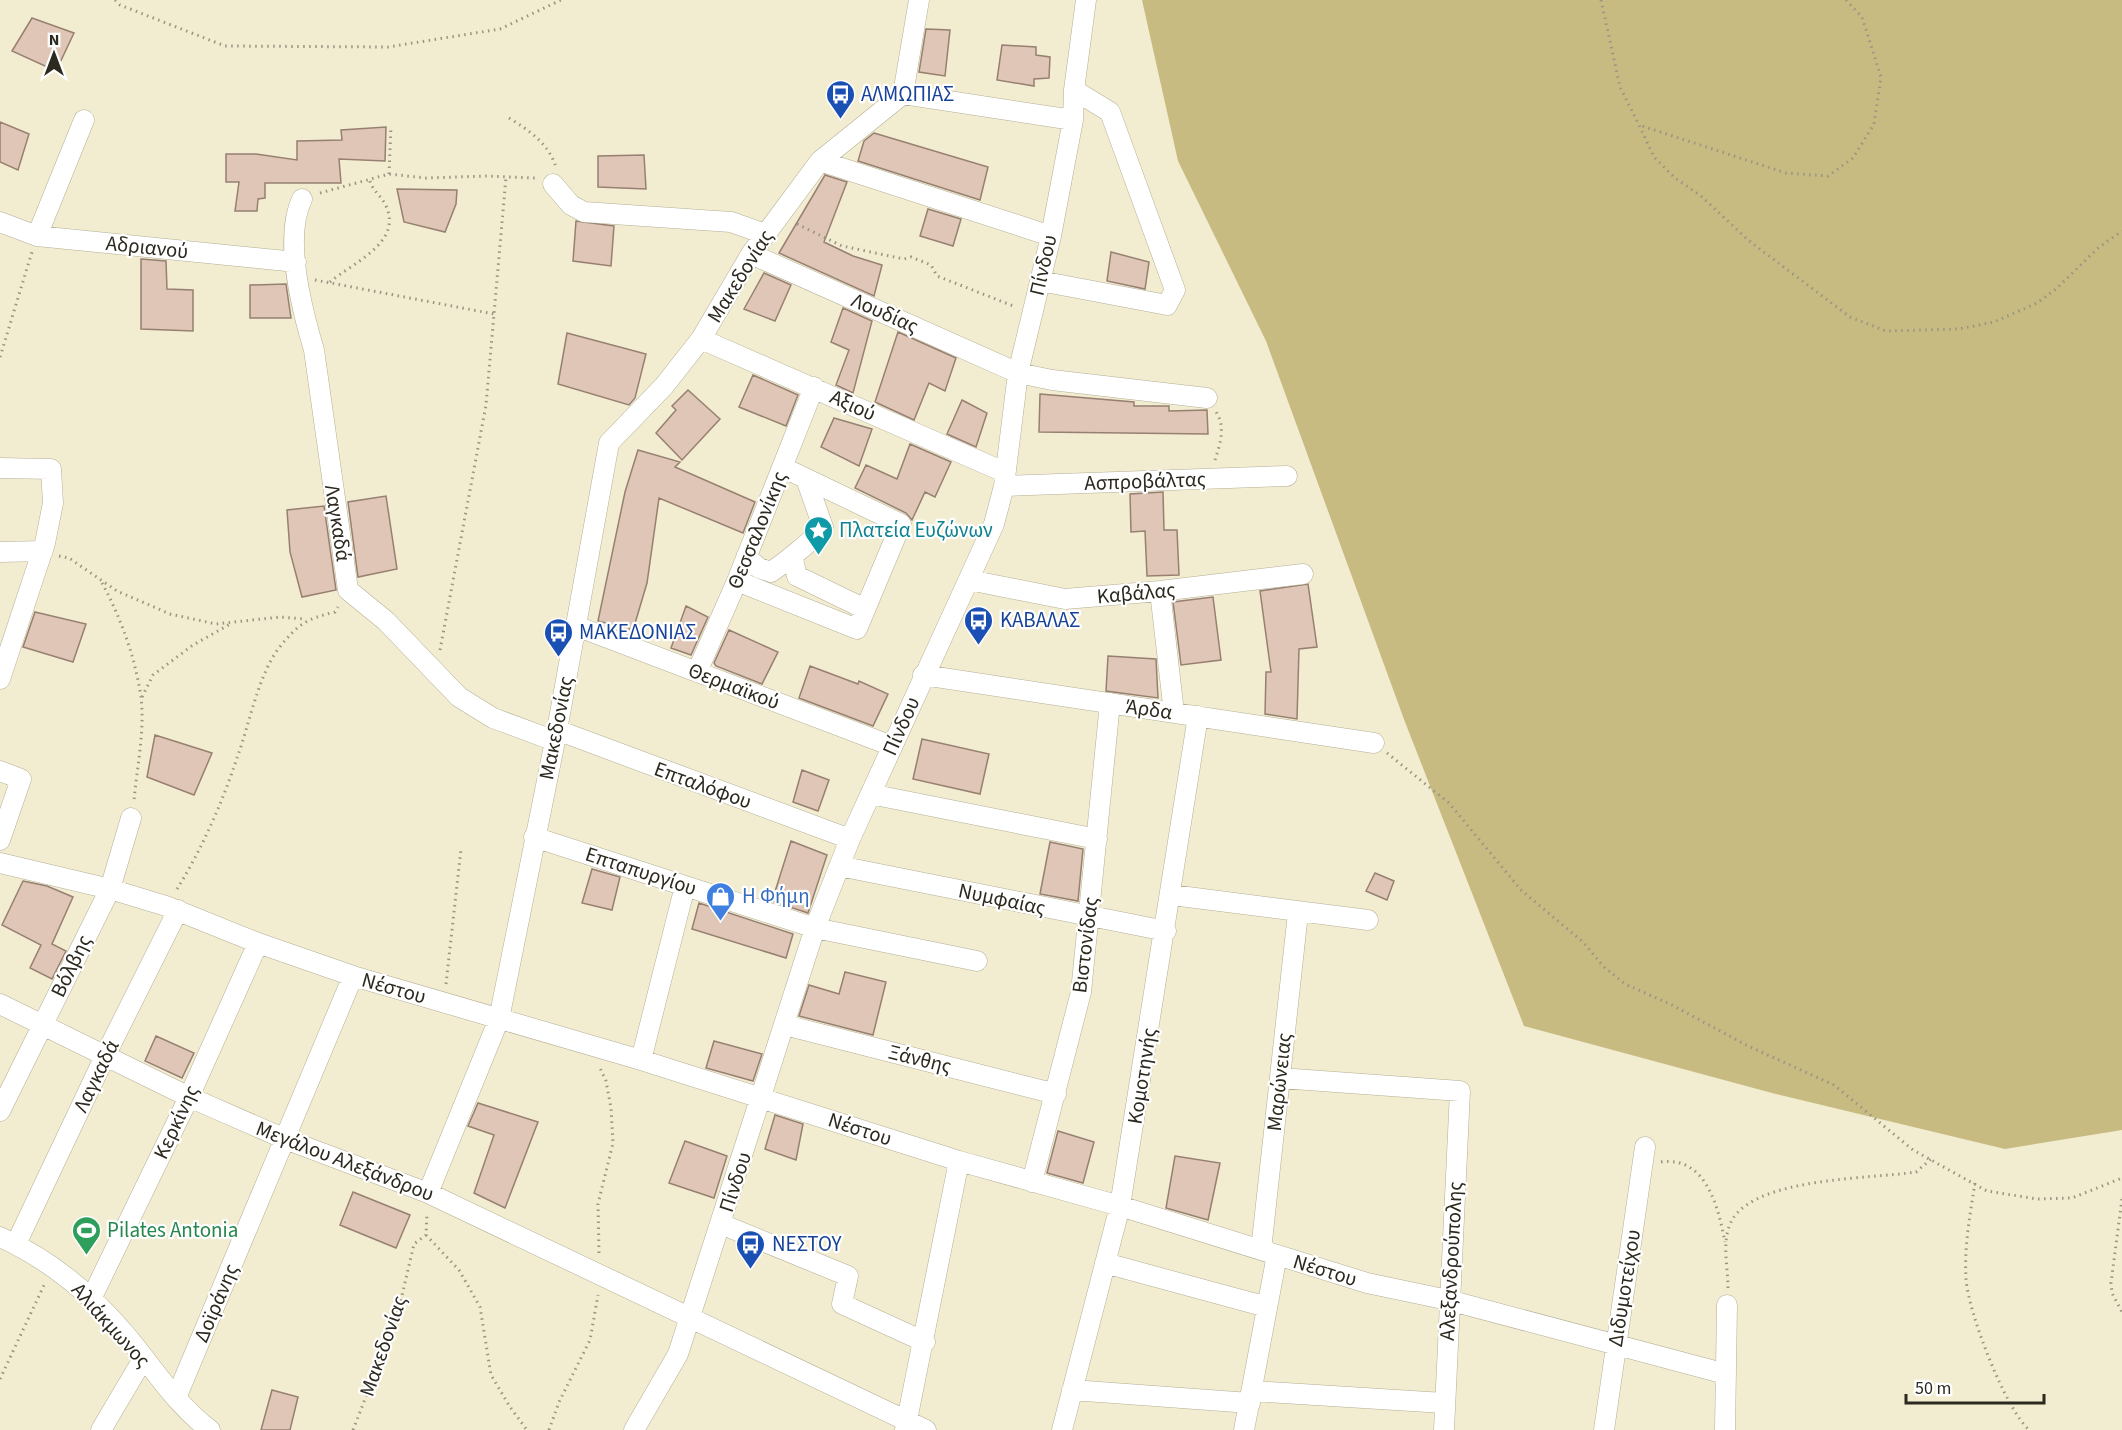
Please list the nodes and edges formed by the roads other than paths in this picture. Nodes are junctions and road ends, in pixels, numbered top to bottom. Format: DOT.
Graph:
graph roads {
  1 [pos="919,0"];
  2 [pos="1086,0"];
  3 [pos="1074,90"];
  4 [pos="903,94"];
  5 [pos="84,120"];
  6 [pos="1073,120"];
  7 [pos="820,161"];
  8 [pos="553,184"];
  9 [pos="302,199"];
  10 [pos="0,222"];
  11 [pos="765,234"];
  12 [pos="37,236"];
  13 [pos="1052,236"];
  14 [pos="751,254"];
  15 [pos="298,270"];
  16 [pos="1040,281"];
  17 [pos="701,339"];
  18 [pos="1018,373"];
  19 [pos="814,387"];
  20 [pos="1207,398"];
  21 [pos="782,467"];
  22 [pos="0,468"];
  23 [pos="1287,476"];
  24 [pos="806,478"];
  25 [pos="1004,479"];
  26 [pos="42,551"];
  27 [pos="0,552"];
  28 [pos="792,556"];
  29 [pos="747,557"];
  30 [pos="1303,574"];
  31 [pos="969,580"];
  32 [pos="737,581"];
  33 [pos="1160,591"];
  34 [pos="865,609"];
  35 [pos="576,626"];
  36 [pos="697,672"];
  37 [pos="923,675"];
  38 [pos="0,679"];
  39 [pos="1110,703"];
  40 [pos="1174,713"];
  41 [pos="1198,716"];
  42 [pos="556,735"];
  43 [pos="1374,742"];
  44 [pos="892,746"];
  45 [pos="0,771"];
  46 [pos="870,794"];
  47 [pos="131,818"];
  48 [pos="534,837"];
  49 [pos="850,839"];
  50 [pos="1097,839"];
  51 [pos="0,840"];
  52 [pos="1,866"];
  53 [pos="839,866"];
  54 [pos="685,886"];
  55 [pos="110,889"];
  56 [pos="1172,895"];
  57 [pos="172,908"];
  58 [pos="1298,913"];
  59 [pos="1089,917"];
  60 [pos="1368,920"];
  61 [pos="815,928"];
  62 [pos="1166,931"];
  63 [pos="258,944"];
  64 [pos="976,961"];
  65 [pos="353,976"];
  66 [pos="0,1004"];
  67 [pos="499,1019"];
  68 [pos="42,1024"];
  69 [pos="785,1025"];
  70 [pos="105,1056"];
  71 [pos="641,1060"];
  72 [pos="1280,1078"];
  73 [pos="1056,1094"];
  74 [pos="189,1097"];
  75 [pos="762,1097"];
  76 [pos="0,1111"];
  77 [pos="285,1138"];
  78 [pos="1645,1147"];
  79 [pos="959,1161"];
  80 [pos="1032,1182"];
  81 [pos="428,1192"];
  82 [pos="1120,1206"];
  83 [pos="721,1224"];
  84 [pos="8,1241"];
  85 [pos="1269,1252"];
  86 [pos="1105,1263"];
  87 [pos="91,1299"];
  88 [pos="1448,1300"];
  89 [pos="1727,1305"];
  90 [pos="1267,1306"];
  91 [pos="692,1316"];
  92 [pos="925,1342"];
  93 [pos="1615,1345"];
  94 [pos="143,1359"];
  95 [pos="1726,1374"];
  96 [pos="1072,1390"];
  97 [pos="1251,1397"];
  98 [pos="176,1398"];
  99 [pos="1444,1402"];
  100 [pos="913,1428"];
  101 [pos="101,1430"];
  102 [pos="210,1430"];
  103 [pos="634,1430"];
  104 [pos="1062,1430"];
  105 [pos="1244,1430"];
  106 [pos="1443,1430"];
  107 [pos="1604,1430"];
  108 [pos="1725,1430"];
  1 -- 4 [label="street"];
  2 -- 3 [label="street, Πίνδου"];
  3 -- 6 [label="street, Πίνδου"];
  3 -- 16 [label="street"];
  4 -- 6 [label="street"];
  4 -- 7 [label="street, Μακεδονίας"];
  5 -- 12 [label="street"];
  6 -- 13 [label="street, Πίνδου"];
  7 -- 11 [label="street, Μακεδονίας"];
  7 -- 13 [label="street"];
  8 -- 11 [label="street"];
  9 -- 15 [label="street, Λαγκαδά"];
  10 -- 12 [label="street, Αδριανού"];
  11 -- 14 [label="street, Μακεδονίας"];
  12 -- 15 [label="street, Αδριανού"];
  13 -- 16 [label="street, Πίνδου"];
  14 -- 17 [label="street, Μακεδονίας"];
  14 -- 18 [label="street, Λουδίας"];
  15 -- 42 [label="street, Λαγκαδά"];
  16 -- 18 [label="street, Πίνδου"];
  17 -- 19 [label="street, Αξιού"];
  17 -- 35 [label="street, Μακεδονίας"];
  18 -- 20 [label="street, Λουδίας"];
  18 -- 25 [label="street, Πίνδου"];
  19 -- 21 [label="street, Θεσσαλονίκης"];
  19 -- 25 [label="street, Αξιού"];
  21 -- 24 [label="street"];
  21 -- 29 [label="street, Θεσσαλονίκης"];
  22 -- 26 [label="street"];
  23 -- 25 [label="street, Ασπροβάλτας"];
  24 -- 28 [label="street"];
  24 -- 34 [label="street"];
  25 -- 31 [label="street, Πίνδου"];
  26 -- 27 [label="street"];
  26 -- 38 [label="street"];
  28 -- 29 [label="street"];
  28 -- 34 [label="street"];
  29 -- 32 [label="street, Θεσσαλονίκης"];
  30 -- 33 [label="street, Καβάλας"];
  31 -- 33 [label="street, Καβάλας"];
  31 -- 37 [label="street, Πίνδου"];
  32 -- 34 [label="street"];
  32 -- 36 [label="street, Θεσσαλονίκης"];
  33 -- 40 [label="street"];
  35 -- 36 [label="street, Θερμαϊκού"];
  35 -- 42 [label="street, Μακεδονίας"];
  36 -- 44 [label="street, Θερμαϊκού"];
  37 -- 39 [label="street, Άρδα"];
  37 -- 44 [label="street, Πίνδου"];
  39 -- 40 [label="street, Άρδα"];
  39 -- 50 [label="street, Βιστονίδας"];
  40 -- 41 [label="street, Άρδα"];
  41 -- 43 [label="street, Άρδα"];
  41 -- 56 [label="street, Κομοτηνής"];
  42 -- 48 [label="street, Μακεδονίας"];
  42 -- 49 [label="street, Επταλόφου"];
  44 -- 46 [label="street, Πίνδου"];
  45 -- 51 [label="street"];
  46 -- 49 [label="street, Πίνδου"];
  46 -- 50 [label="street"];
  47 -- 55 [label="street, Βόλβης"];
  48 -- 54 [label="street, Επταπυργίου"];
  48 -- 67 [label="street, Μακεδονίας"];
  49 -- 53 [label="street, Πίνδου"];
  50 -- 59 [label="street, Βιστονίδας"];
  52 -- 55 [label="street, Νέστου"];
  53 -- 59 [label="street, Νυμφαίας"];
  53 -- 61 [label="street, Πίνδου"];
  54 -- 61 [label="street, Επταπυργίου"];
  54 -- 71 [label="street"];
  55 -- 57 [label="street, Νέστου"];
  55 -- 68 [label="street, Βόλβης"];
  56 -- 58 [label="street"];
  56 -- 62 [label="street, Κομοτηνής"];
  57 -- 63 [label="street, Νέστου"];
  57 -- 70 [label="street, Λαγκαδά"];
  58 -- 60 [label="street"];
  58 -- 72 [label="street, Μαρώνειας"];
  59 -- 62 [label="street, Νυμφαίας"];
  59 -- 73 [label="street, Βιστονίδας"];
  61 -- 64 [label="street, Επταπυργίου"];
  61 -- 69 [label="street, Πίνδου"];
  62 -- 82 [label="street, Κομοτηνής"];
  63 -- 65 [label="street, Νέστου"];
  63 -- 74 [label="street, Κερκίνης"];
  65 -- 67 [label="street, Νέστου"];
  65 -- 77 [label="street, Δοϊράνης"];
  66 -- 68 [label="street, Μεγάλου Αλεξάνδρου"];
  67 -- 71 [label="street, Νέστου"];
  67 -- 81 [label="street, Μακεδονίας"];
  68 -- 70 [label="street, Μεγάλου Αλεξάνδρου"];
  68 -- 76 [label="street, Βόλβης"];
  69 -- 73 [label="street, Ξάνθης"];
  69 -- 75 [label="street, Πίνδου"];
  70 -- 74 [label="street, Μεγάλου Αλεξάνδρου"];
  70 -- 84 [label="street, Λαγκαδά"];
  71 -- 75 [label="street, Νέστου"];
  72 -- 85 [label="street, Μαρώνειας"];
  72 -- 88 [label="street, Αλεξανδρούπολης"];
  73 -- 80 [label="street, Βιστονίδας"];
  74 -- 77 [label="street, Μεγάλου Αλεξάνδρου"];
  74 -- 87 [label="street, Κερκίνης"];
  75 -- 79 [label="street, Νέστου"];
  75 -- 83 [label="street, Πίνδου"];
  77 -- 81 [label="street, Μεγάλου Αλεξάνδρου"];
  77 -- 98 [label="street, Δοϊράνης"];
  78 -- 93 [label="street, Διδυμοτείχου"];
  79 -- 80 [label="street, Νέστου"];
  79 -- 92 [label="street"];
  80 -- 82 [label="street, Νέστου"];
  81 -- 91 [label="street, Μεγάλου Αλεξάνδρου"];
  82 -- 85 [label="street, Νέστου"];
  82 -- 86 [label="street, Κομοτηνής"];
  83 -- 91 [label="street, Πίνδου"];
  83 -- 92 [label="street"];
  84 -- 87 [label="street, Αλιάκμωνος"];
  85 -- 88 [label="street, Νέστου"];
  85 -- 90 [label="street, Μαρώνειας"];
  86 -- 90 [label="street"];
  86 -- 96 [label="street, Κομοτηνής"];
  87 -- 94 [label="street, Αλιάκμωνος"];
  88 -- 93 [label="street, Νέστου"];
  88 -- 99 [label="street, Αλεξανδρούπολης"];
  89 -- 95 [label="street"];
  90 -- 97 [label="street, Μαρώνειας"];
  91 -- 100 [label="street, Μεγάλου Αλεξάνδρου"];
  91 -- 103 [label="street, Πίνδου"];
  92 -- 100 [label="street"];
  93 -- 95 [label="street, Νέστου"];
  93 -- 107 [label="street, Διδυμοτείχου"];
  94 -- 98 [label="street, Αλιάκμωνος"];
  94 -- 101 [label="street"];
  95 -- 108 [label="street"];
  96 -- 97 [label="street"];
  96 -- 104 [label="street, Κομοτηνής"];
  97 -- 99 [label="street"];
  97 -- 105 [label="street, Μαρώνειας"];
  98 -- 102 [label="street, Αλιάκμωνος"];
  99 -- 106 [label="street, Αλεξανδρούπολης"];
}
